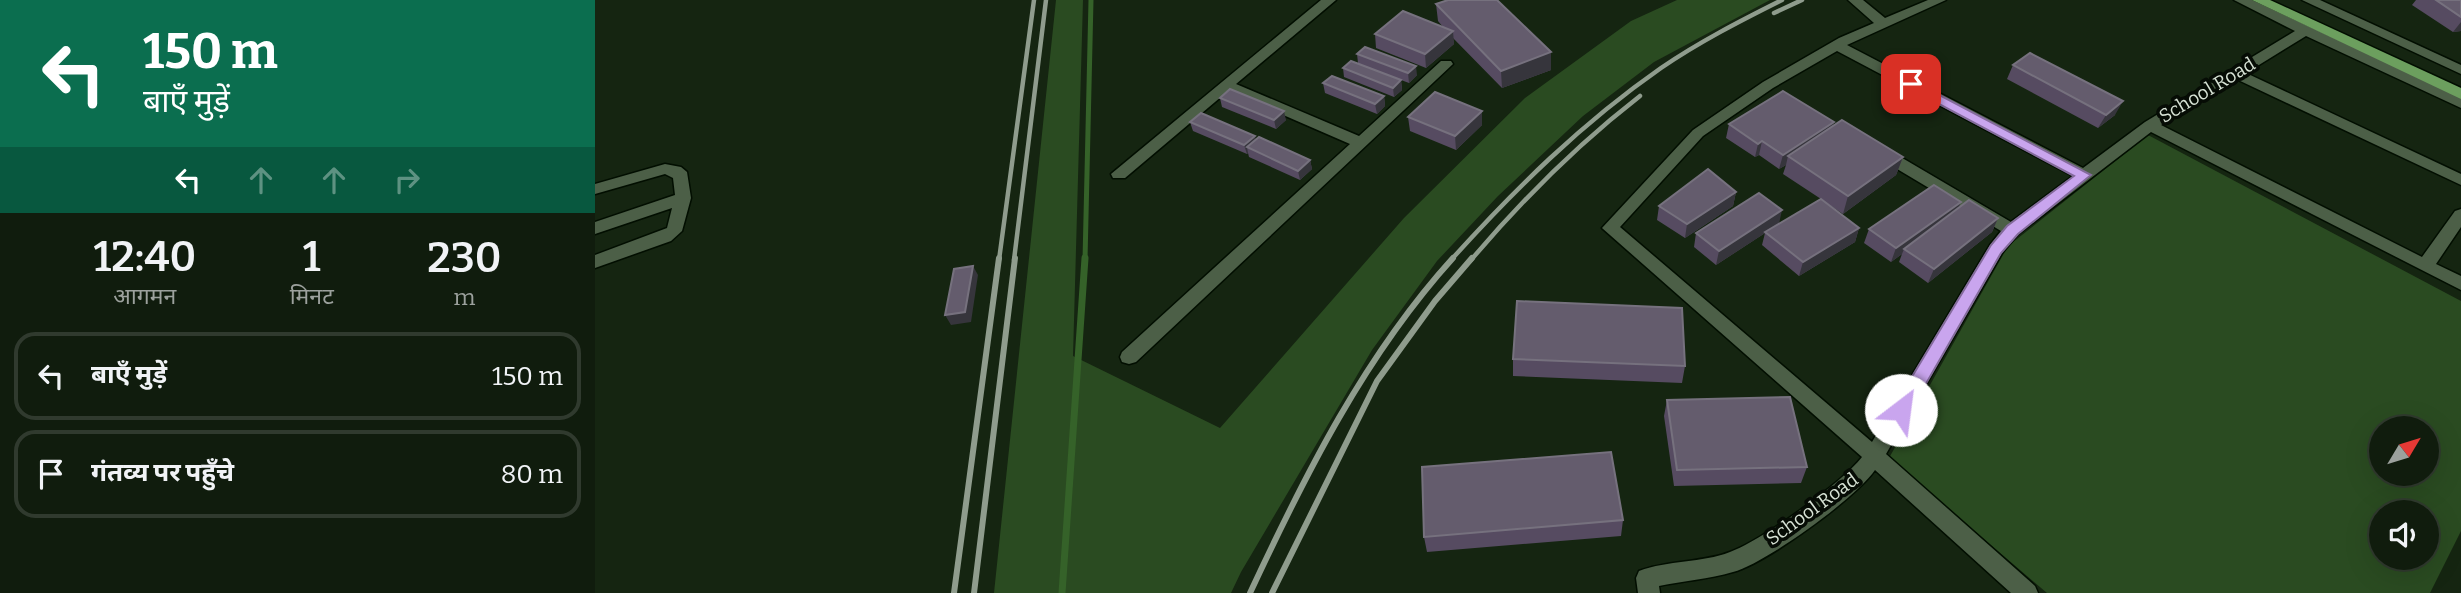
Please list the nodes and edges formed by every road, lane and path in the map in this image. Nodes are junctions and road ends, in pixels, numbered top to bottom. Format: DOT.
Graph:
graph roads {
  1 [pos="1329,0"];
  2 [pos="1855,0"];
  3 [pos="1939,0"];
  4 [pos="2241,0"];
  5 [pos="2259,0"];
  6 [pos="2280,0"];
  7 [pos="2309,0"];
  8 [pos="1882,23"];
  9 [pos="2304,31"];
  10 [pos="1837,44"];
  11 [pos="1446,64"];
  12 [pos="2461,69"];
  13 [pos="2235,73"];
  14 [pos="2461,84"];
  15 [pos="1226,85"];
  16 [pos="2461,94"];
  17 [pos="2461,103"];
  18 [pos="2150,125"];
  19 [pos="1361,143"];
  20 [pos="1873,147"];
  21 [pos="1119,174"];
  22 [pos="2084,175"];
  23 [pos="2461,180"];
  24 [pos="595,189"];
  25 [pos="683,198"];
  26 [pos="2461,215"];
  27 [pos="595,228"];
  28 [pos="2012,230"];
  29 [pos="595,262"];
  30 [pos="2425,265"];
  31 [pos="2461,284"];
  32 [pos="1129,357"];
  33 [pos="1874,456"];
  34 [pos="1649,593"];
  35 [pos="2027,593"];
  1 -- 15 [label="street"];
  2 -- 8 [label="street"];
  3 -- 8 [label="street"];
  4 -- 9 [label="street"];
  5 -- 16 [label="main road"];
  6 -- 14 [label="main road"];
  7 -- 12 [label="street"];
  8 -- 10 [label="street"];
  9 -- 13 [label="street, School Road"];
  9 -- 17 [label="street"];
  10 -- 22 [label="street"];
  10 -- 33 [label="street"];
  11 -- 19 [label="street"];
  13 -- 18 [label="street, School Road"];
  13 -- 23 [label="street"];
  15 -- 19 [label="street"];
  15 -- 21 [label="street"];
  18 -- 22 [label="street, School Road"];
  18 -- 30 [label="street"];
  19 -- 32 [label="street"];
  20 -- 28 [label="street"];
  22 -- 28 [label="street, School Road"];
  24 -- 25 [label="street"];
  25 -- 27 [label="street"];
  25 -- 29 [label="street"];
  26 -- 30 [label="street"];
  28 -- 33 [label="street, School Road"];
  30 -- 31 [label="street"];
  33 -- 34 [label="street, School Road"];
  33 -- 35 [label="street"];
}
